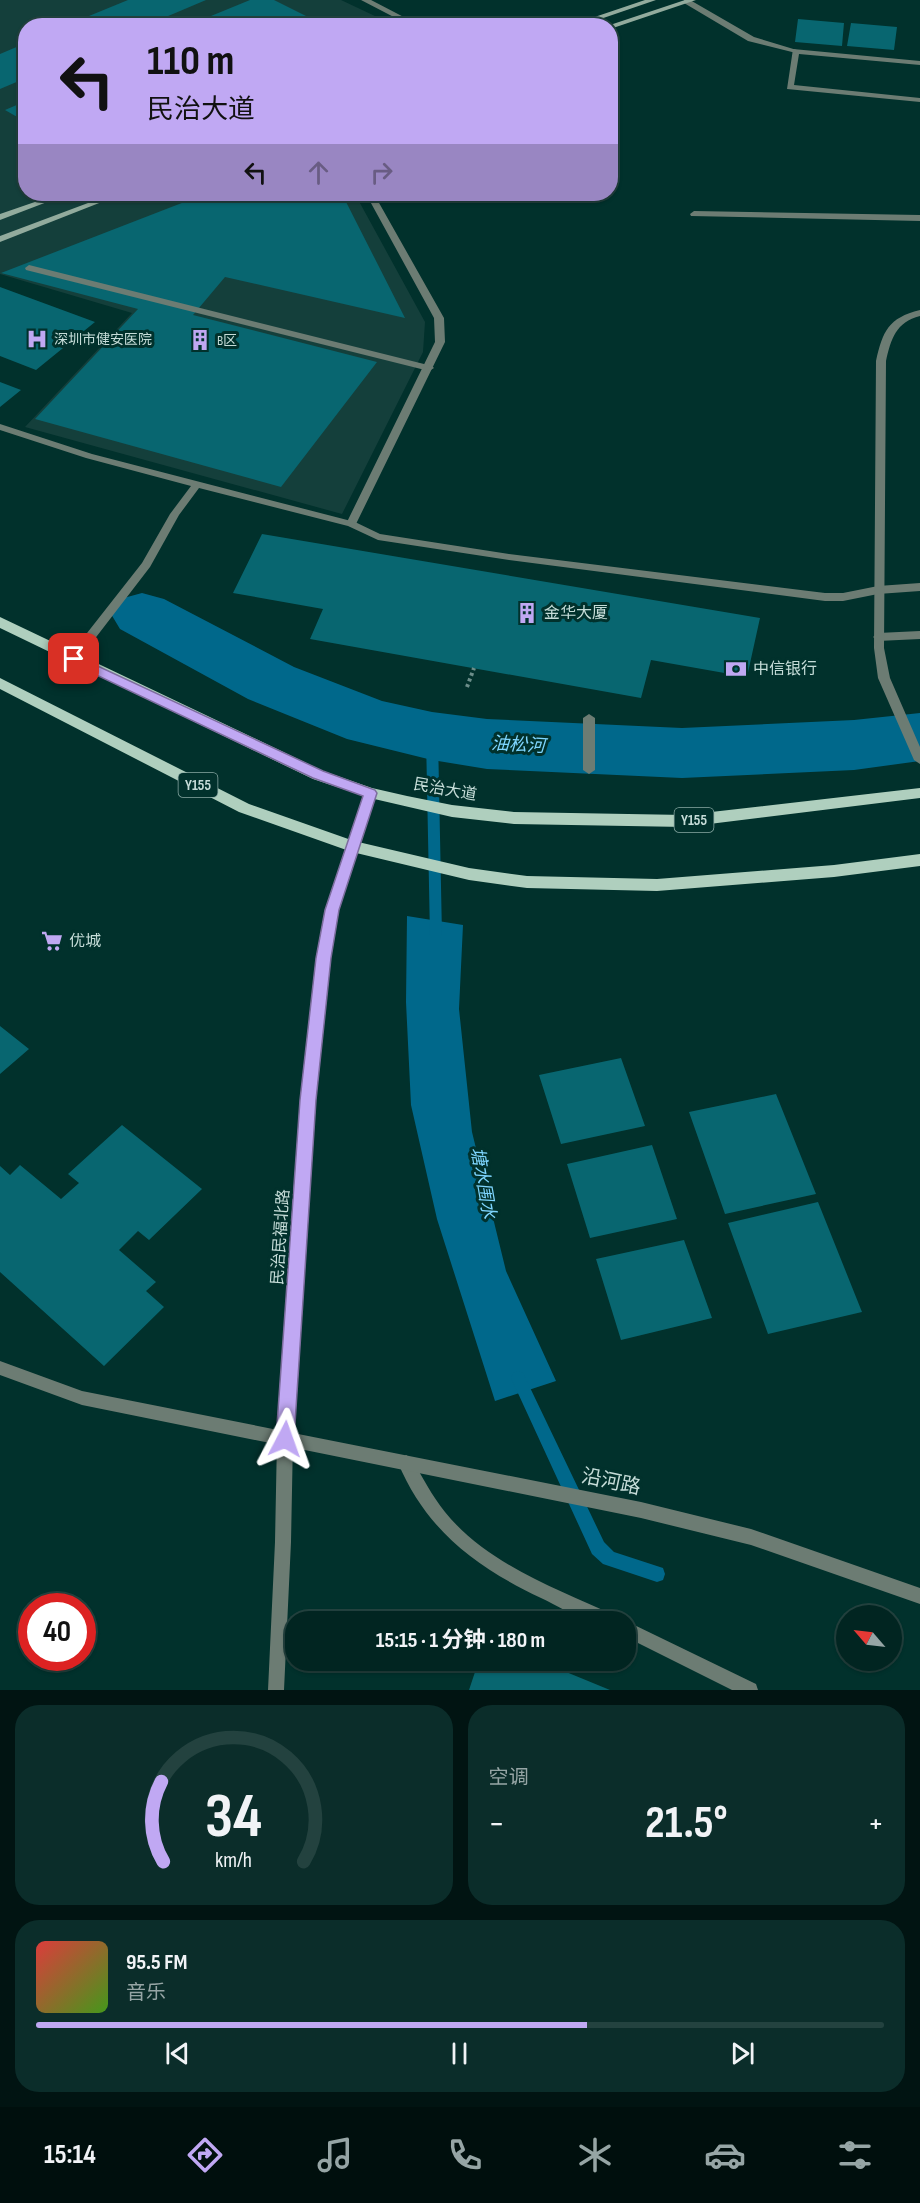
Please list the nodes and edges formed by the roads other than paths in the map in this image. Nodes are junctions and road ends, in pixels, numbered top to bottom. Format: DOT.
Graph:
graph roads {
  1 [pos="365,0"];
  2 [pos="652,0"];
  3 [pos="689,1"];
  4 [pos="402,18"];
  5 [pos="596,18"];
  6 [pos="618,23"];
  7 [pos="796,51"];
  8 [pos="920,63"];
  9 [pos="920,100"];
  10 [pos="45,201"];
  11 [pos="100,201"];
  12 [pos="374,201"];
  13 [pos="694,214"];
  14 [pos="0,217"];
  15 [pos="920,218"];
  16 [pos="0,239"];
  17 [pos="29,268"];
  18 [pos="920,313"];
  19 [pos="429,368"];
  20 [pos="0,427"];
  21 [pos="197,484"];
  22 [pos="351,524"];
  23 [pos="920,587"];
  24 [pos="878,590"];
  25 [pos="0,622"];
  26 [pos="920,635"];
  27 [pos="878,637"];
  28 [pos="74,659"];
  29 [pos="0,683"];
  30 [pos="589,718"];
  31 [pos="919,758"];
  32 [pos="589,770"];
  33 [pos="370,793"];
  34 [pos="920,793"];
  35 [pos="352,846"];
  36 [pos="920,860"];
  37 [pos="0,1368"];
  38 [pos="285,1439"];
  39 [pos="406,1463"];
  40 [pos="920,1596"];
  41 [pos="588,1611"];
  42 [pos="636,1634"];
  43 [pos="276,1690"];
  44 [pos="750,1690"];
  1 -- 4 [label="street"];
  2 -- 5 [label="main road"];
  3 -- 6 [label="main road"];
  3 -- 7 [label="street"];
  7 -- 8 [label="street"];
  7 -- 9 [label="street"];
  10 -- 14 [label="main road"];
  11 -- 16 [label="main road"];
  12 -- 19 [label="street"];
  13 -- 15 [label="street"];
  17 -- 19 [label="street"];
  18 -- 24 [label="street"];
  19 -- 22 [label="street"];
  20 -- 21 [label="street"];
  21 -- 22 [label="street"];
  21 -- 28 [label="street"];
  22 -- 24 [label="street"];
  23 -- 24 [label="street"];
  24 -- 27 [label="street"];
  25 -- 28 [label="main road, 民治大道 / Y155"];
  26 -- 27 [label="street"];
  27 -- 31 [label="street"];
  28 -- 33 [label="main road, 民治大道 / Y155"];
  29 -- 35 [label="main road, Y155"];
  30 -- 32 [label="street"];
  33 -- 34 [label="main road, 民治大道 / Y155"];
  33 -- 35 [label="street, 民治民福北路"];
  35 -- 36 [label="main road, Y155"];
  35 -- 38 [label="street, 民治民福北路"];
  37 -- 38 [label="street, 沿河路"];
  38 -- 39 [label="street, 沿河路"];
  38 -- 43 [label="street, 民治民福北路"];
  39 -- 40 [label="street, 沿河路"];
  39 -- 41 [label="street"];
  42 -- 44 [label="street"];
}
